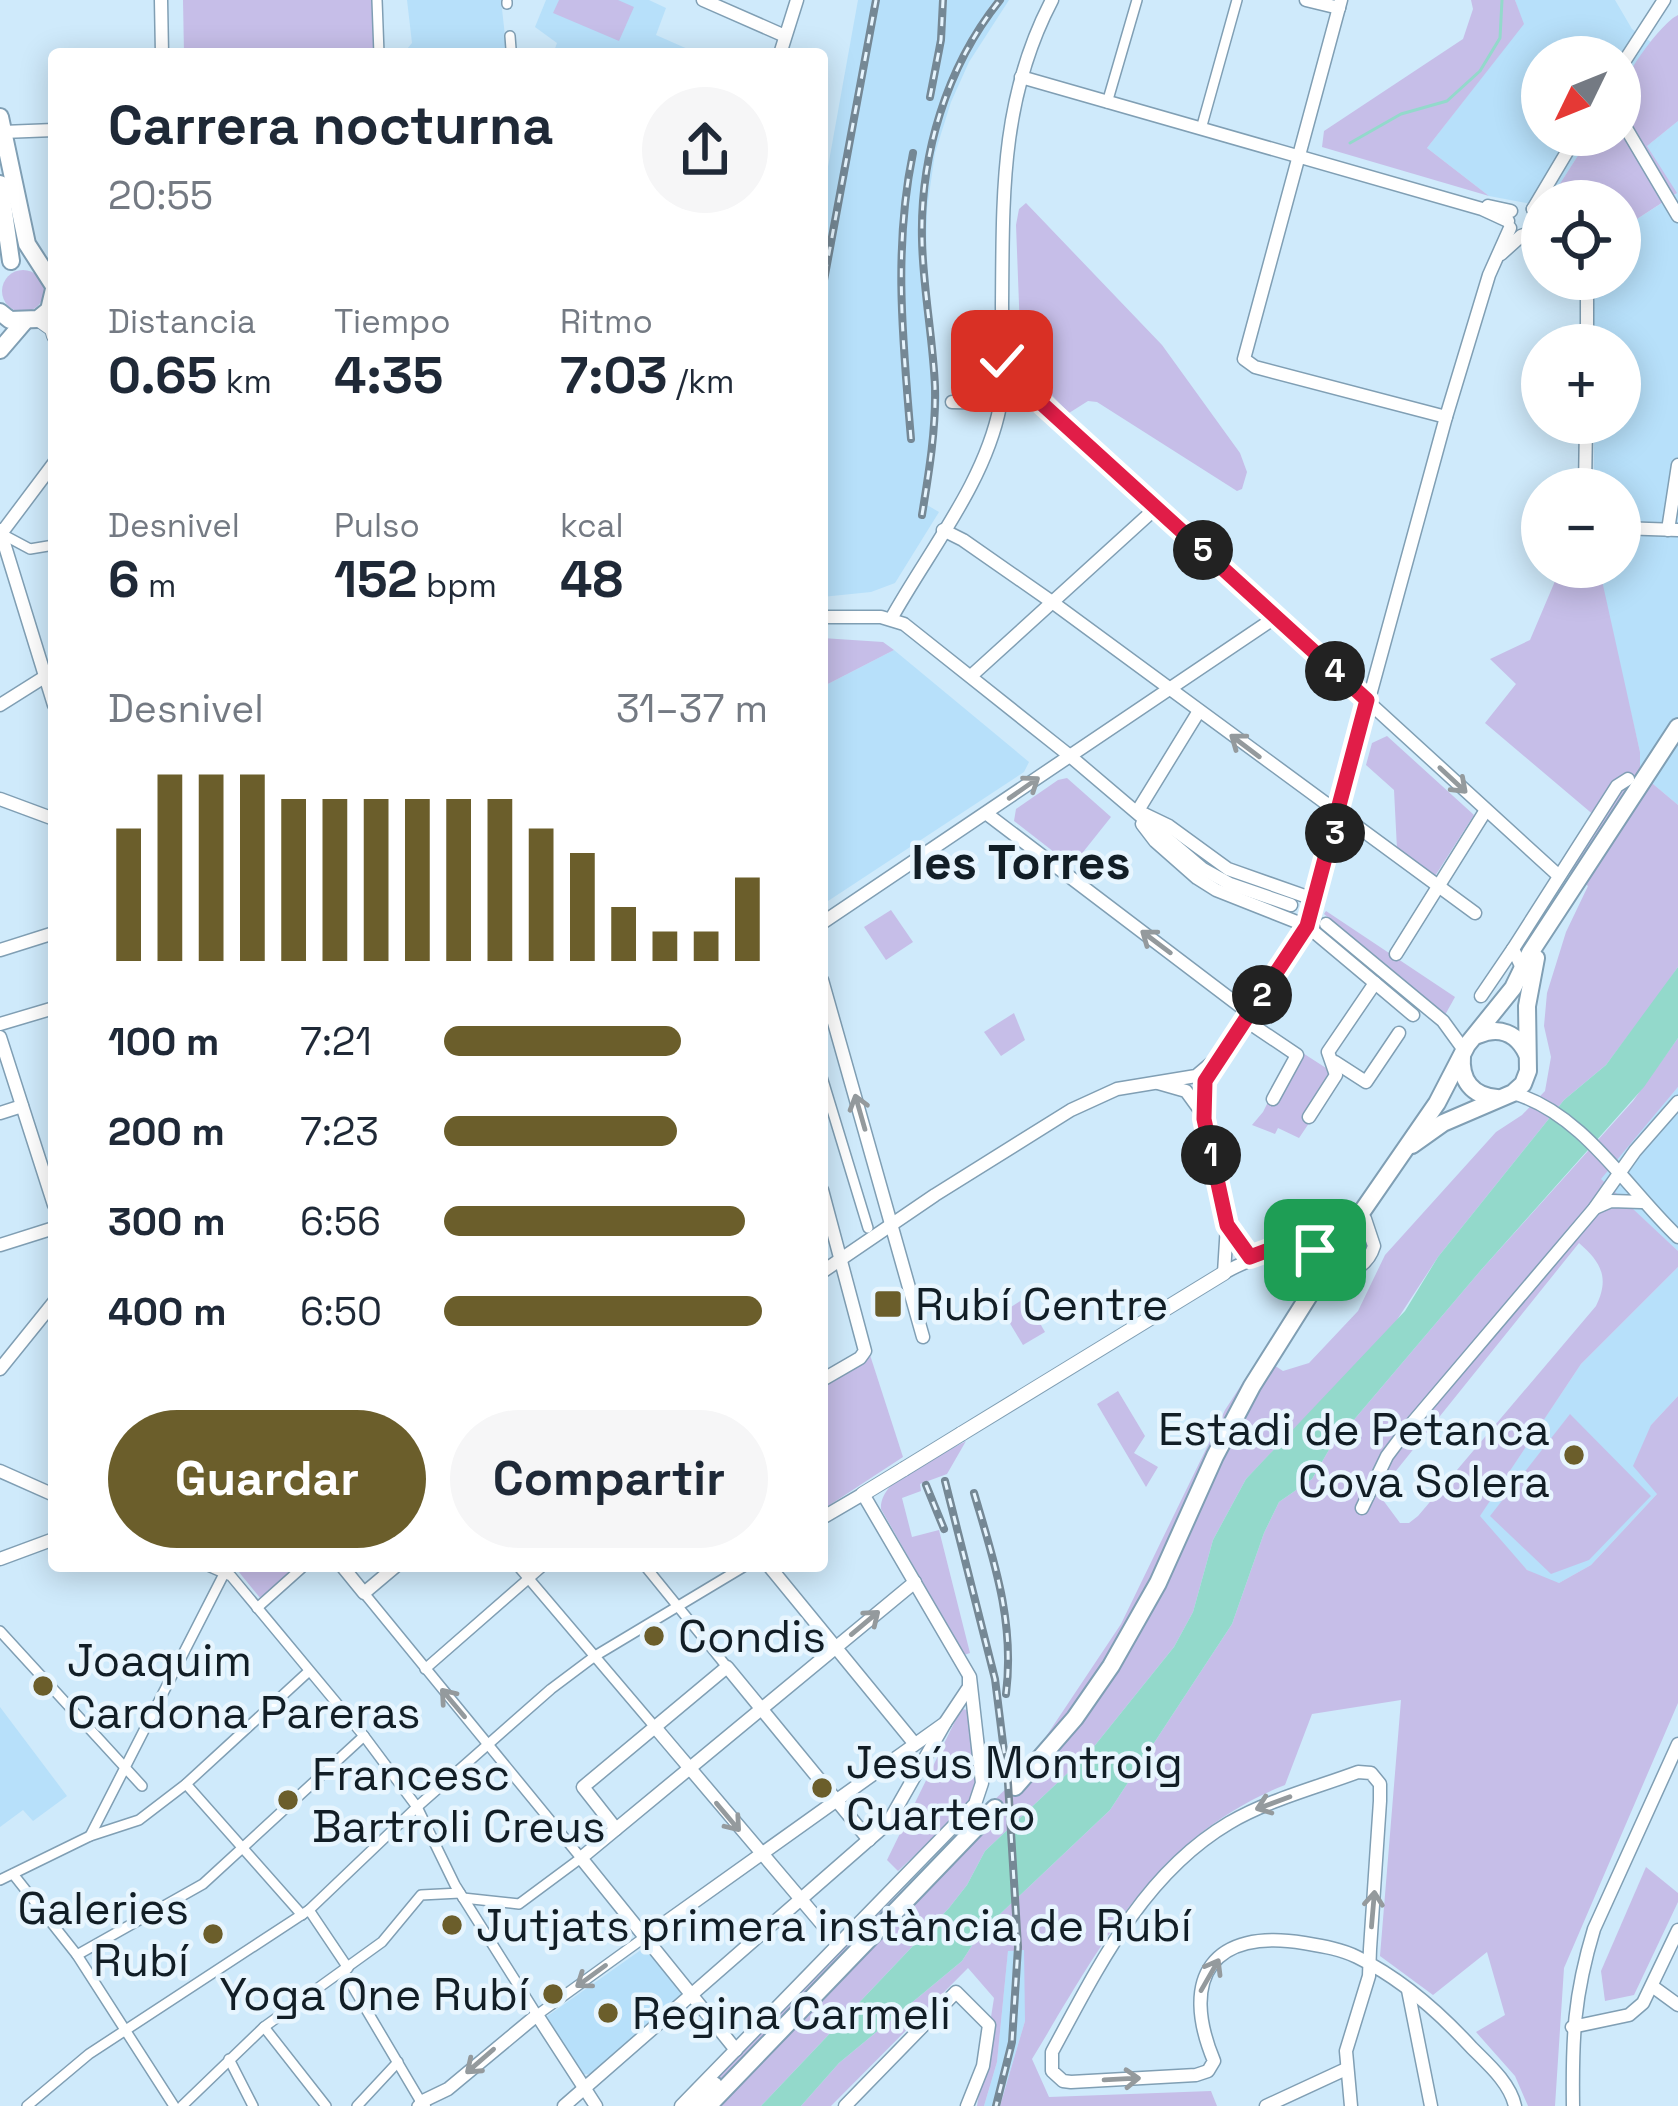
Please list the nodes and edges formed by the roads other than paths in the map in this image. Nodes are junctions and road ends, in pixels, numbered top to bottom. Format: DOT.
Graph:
graph roads {
  1 [pos="160,0"];
  2 [pos="377,0"];
  3 [pos="704,0"];
  4 [pos="797,0"];
  5 [pos="1052,0"];
  6 [pos="1137,0"];
  7 [pos="1237,0"];
  8 [pos="1306,0"];
  9 [pos="1664,0"];
  10 [pos="1678,1"];
  11 [pos="1340,4"];
  12 [pos="1651,19"];
  13 [pos="509,36"];
  14 [pos="785,36"];
  15 [pos="1640,36"];
  16 [pos="162,48"];
  17 [pos="379,48"];
  18 [pos="511,48"];
  19 [pos="782,48"];
  20 [pos="1022,77"];
  21 [pos="1107,103"];
  22 [pos="2,125"];
  23 [pos="48,129"];
  24 [pos="1202,129"];
  25 [pos="1641,153"];
  26 [pos="1299,155"];
  27 [pos="0,185"];
  28 [pos="1678,216"];
  29 [pos="1521,217"];
  30 [pos="1521,226"];
  31 [pos="6,265"];
  32 [pos="48,275"];
  33 [pos="48,277"];
  34 [pos="48,311"];
  35 [pos="0,312"];
  36 [pos="31,321"];
  37 [pos="48,327"];
  38 [pos="0,350"];
  39 [pos="1002,361"];
  40 [pos="952,402"];
  41 [pos="1001,403"];
  42 [pos="1446,417"];
  43 [pos="1678,465"];
  44 [pos="48,471"];
  45 [pos="1157,507"];
  46 [pos="1641,529"];
  47 [pos="943,530"];
  48 [pos="1673,530"];
  49 [pos="0,533"];
  50 [pos="48,546"];
  51 [pos="1052,602"];
  52 [pos="828,617"];
  53 [pos="1276,617"];
  54 [pos="891,619"];
  55 [pos="48,671"];
  56 [pos="48,675"];
  57 [pos="971,676"];
  58 [pos="1172,691"];
  59 [pos="1367,700"];
  60 [pos="0,705"];
  61 [pos="1199,711"];
  62 [pos="1678,727"];
  63 [pos="1070,755"];
  64 [pos="1628,779"];
  65 [pos="0,799"];
  66 [pos="1486,810"];
  67 [pos="1137,812"];
  68 [pos="987,814"];
  69 [pos="1339,816"];
  70 [pos="48,817"];
  71 [pos="1559,876"];
  72 [pos="1439,887"];
  73 [pos="1316,900"];
  74 [pos="1291,905"];
  75 [pos="1475,913"];
  76 [pos="828,919"];
  77 [pos="1326,924"];
  78 [pos="1307,926"];
  79 [pos="48,935"];
  80 [pos="1543,935"];
  81 [pos="1513,949"];
  82 [pos="0,950"];
  83 [pos="1396,953"];
  84 [pos="1522,968"];
  85 [pos="1375,983"];
  86 [pos="1480,996"];
  87 [pos="828,1002"];
  88 [pos="48,1010"];
  89 [pos="1413,1015"];
  90 [pos="1247,1017"];
  91 [pos="1442,1021"];
  92 [pos="0,1024"];
  93 [pos="1399,1034"];
  94 [pos="1478,1035"];
  95 [pos="0,1037"];
  96 [pos="1463,1052"];
  97 [pos="1328,1058"];
  98 [pos="1528,1063"];
  99 [pos="1196,1085"];
  100 [pos="1505,1096"];
  101 [pos="828,1097"];
  102 [pos="1273,1099"];
  103 [pos="1539,1101"];
  104 [pos="1678,1102"];
  105 [pos="22,1106"];
  106 [pos="0,1113"];
  107 [pos="1310,1117"];
  108 [pos="1402,1152"];
  109 [pos="1623,1176"];
  110 [pos="48,1186"];
  111 [pos="1611,1201"];
  112 [pos="1642,1202"];
  113 [pos="1594,1208"];
  114 [pos="828,1210"];
  115 [pos="1360,1213"];
  116 [pos="1322,1218"];
  117 [pos="889,1225"];
  118 [pos="1227,1225"];
  119 [pos="48,1230"];
  120 [pos="868,1234"];
  121 [pos="836,1237"];
  122 [pos="1678,1237"];
  123 [pos="1285,1244"];
  124 [pos="0,1245"];
  125 [pos="1315,1250"];
  126 [pos="1250,1257"];
  127 [pos="841,1262"];
  128 [pos="828,1269"];
  129 [pos="1334,1270"];
  130 [pos="1223,1273"];
  131 [pos="1314,1285"];
  132 [pos="48,1310"];
  133 [pos="923,1337"];
  134 [pos="0,1369"];
  135 [pos="828,1377"];
  136 [pos="0,1471"];
  137 [pos="48,1492"];
  138 [pos="863,1494"];
  139 [pos="1362,1508"];
  140 [pos="828,1514"];
  141 [pos="48,1541"];
  142 [pos="0,1559"];
  143 [pos="225,1572"];
  144 [pos="228,1572"];
  145 [pos="297,1572"];
  146 [pos="347,1572"];
  147 [pos="389,1572"];
  148 [pos="524,1572"];
  149 [pos="536,1572"];
  150 [pos="650,1572"];
  151 [pos="735,1572"];
  152 [pos="774,1572"];
  153 [pos="529,1578"];
  154 [pos="915,1582"];
  155 [pos="364,1593"];
  156 [pos="678,1607"];
  157 [pos="257,1608"];
  158 [pos="0,1631"];
  159 [pos="836,1648"];
  160 [pos="595,1656"];
  161 [pos="728,1667"];
  162 [pos="425,1669"];
  163 [pos="308,1672"];
  164 [pos="970,1677"];
  165 [pos="763,1708"];
  166 [pos="945,1723"];
  167 [pos="655,1726"];
  168 [pos="364,1736"];
  169 [pos="914,1743"];
  170 [pos="488,1744"];
  171 [pos="1678,1744"];
  172 [pos="127,1767"];
  173 [pos="688,1769"];
  174 [pos="186,1784"];
  175 [pos="142,1786"];
  176 [pos="1015,1787"];
  177 [pos="834,1799"];
  178 [pos="417,1807"];
  179 [pos="995,1808"];
  180 [pos="616,1828"];
  181 [pos="90,1837"];
  182 [pos="869,1840"];
  183 [pos="243,1847"];
  184 [pos="761,1856"];
  185 [pos="580,1858"];
  186 [pos="14,1874"];
  187 [pos="0,1880"];
  188 [pos="461,1895"];
  189 [pos="800,1901"];
  190 [pos="306,1912"];
  191 [pos="1678,1930"];
  192 [pos="645,1937"];
  193 [pos="838,1942"];
  194 [pos="77,1955"];
  195 [pos="1370,1965"];
  196 [pos="348,1967"];
  197 [pos="1652,1986"];
  198 [pos="1408,1989"];
  199 [pos="691,1994"];
  200 [pos="1678,2005"];
  201 [pos="537,2015"];
  202 [pos="264,2027"];
  203 [pos="1572,2027"];
  204 [pos="128,2029"];
  205 [pos="771,2040"];
  206 [pos="736,2050"];
  207 [pos="229,2059"];
  208 [pos="398,2062"];
  209 [pos="1346,2069"];
  210 [pos="584,2088"];
  211 [pos="421,2105"];
  212 [pos="27,2106"];
  213 [pos="178,2106"];
  214 [pos="254,2106"];
  215 [pos="326,2106"];
  216 [pos="357,2106"];
  217 [pos="564,2106"];
  218 [pos="596,2106"];
  219 [pos="681,2106"];
  220 [pos="692,2106"];
  221 [pos="708,2106"];
  222 [pos="845,2106"];
  223 [pos="968,2106"];
  224 [pos="1266,2106"];
  225 [pos="1352,2106"];
  226 [pos="1431,2106"];
  227 [pos="1515,2106"];
  228 [pos="1573,2106"];
  1 -- 16 [label="street"];
  2 -- 17 [label="street"];
  3 -- 14 [label="street"];
  4 -- 14 [label="street"];
  5 -- 20 [label="street"];
  6 -- 21 [label="street"];
  7 -- 24 [label="street"];
  8 -- 11 [label="street"];
  9 -- 12 [label="street"];
  10 -- 12 [label="street"];
  11 -- 26 [label="street"];
  12 -- 15 [label="street"];
  13 -- 18 [label="street"];
  14 -- 19 [label="street"];
  20 -- 21 [label="street"];
  20 -- 39 [label="street"];
  21 -- 24 [label="street"];
  22 -- 23 [label="street"];
  22 -- 32 [label="main road"];
  24 -- 26 [label="street"];
  25 -- 28 [label="street"];
  26 -- 29 [label="street"];
  26 -- 42 [label="street"];
  27 -- 31 [label="main road"];
  30 -- 42 [label="street"];
  31 -- 33 [label="main road"];
  34 -- 36 [label="main road"];
  35 -- 36 [label="main road"];
  36 -- 37 [label="street"];
  36 -- 38 [label="main road"];
  39 -- 41 [label="street"];
  39 -- 45 [label="street"];
  40 -- 41 [label="street"];
  41 -- 47 [label="street"];
  42 -- 59 [label="street"];
  43 -- 48 [label="street"];
  44 -- 49 [label="street"];
  45 -- 51 [label="street"];
  45 -- 53 [label="street"];
  46 -- 48 [label="street"];
  47 -- 51 [label="street"];
  47 -- 54 [label="street"];
  49 -- 50 [label="street"];
  49 -- 55 [label="street"];
  51 -- 57 [label="street"];
  51 -- 58 [label="street"];
  52 -- 54 [label="street"];
  53 -- 58 [label="street"];
  53 -- 59 [label="street"];
  54 -- 57 [label="street"];
  56 -- 60 [label="street"];
  57 -- 63 [label="street"];
  58 -- 61 [label="street"];
  58 -- 63 [label="street"];
  59 -- 66 [label="street, one-way"];
  59 -- 69 [label="street"];
  61 -- 67 [label="street"];
  69 -- 61 [label="street, one-way"];
  62 -- 80 [label="main road"];
  63 -- 67 [label="street"];
  68 -- 63 [label="street, one-way"];
  64 -- 71 [label="street"];
  65 -- 70 [label="street"];
  66 -- 71 [label="street"];
  66 -- 72 [label="street"];
  67 -- 73 [label="street"];
  67 -- 74 [label="street"];
  67 -- 78 [label="street"];
  68 -- 76 [label="street"];
  90 -- 68 [label="street, one-way"];
  69 -- 72 [label="street"];
  69 -- 73 [label="street"];
  71 -- 81 [label="street"];
  72 -- 75 [label="street"];
  72 -- 83 [label="street"];
  73 -- 78 [label="street"];
  77 -- 91 [label="street"];
  78 -- 85 [label="street"];
  78 -- 90 [label="street"];
  79 -- 82 [label="street"];
  80 -- 84 [label="main road"];
  80 -- 98 [label="main road"];
  81 -- 84 [label="street"];
  81 -- 86 [label="street"];
  84 -- 94 [label="main road"];
  85 -- 89 [label="street"];
  85 -- 97 [label="street"];
  117 -- 87 [label="street, one-way"];
  88 -- 92 [label="street"];
  90 -- 99 [label="street"];
  90 -- 102 [label="street"];
  91 -- 94 [label="street"];
  91 -- 96 [label="street"];
  93 -- 97 [label="street"];
  94 -- 96 [label="main road"];
  94 -- 98 [label="main road"];
  95 -- 105 [label="street"];
  96 -- 100 [label="main road"];
  96 -- 108 [label="main road"];
  97 -- 107 [label="street"];
  98 -- 100 [label="main road"];
  98 -- 103 [label="street"];
  99 -- 117 [label="street"];
  99 -- 118 [label="street"];
  100 -- 103 [label="street"];
  100 -- 108 [label="main road"];
  101 -- 120 [label="street"];
  103 -- 109 [label="street"];
  104 -- 109 [label="street"];
  105 -- 106 [label="street"];
  105 -- 110 [label="street"];
  108 -- 115 [label="main road"];
  109 -- 111 [label="street"];
  109 -- 112 [label="street"];
  109 -- 113 [label="street"];
  111 -- 112 [label="street"];
  111 -- 113 [label="street"];
  112 -- 122 [label="street"];
  113 -- 139 [label="street"];
  114 -- 121 [label="street"];
  115 -- 116 [label="street"];
  115 -- 129 [label="main road"];
  115 -- 129 [label="street"];
  116 -- 123 [label="street"];
  116 -- 125 [label="street"];
  117 -- 120 [label="street"];
  117 -- 133 [label="street"];
  118 -- 126 [label="street"];
  118 -- 130 [label="street"];
  119 -- 124 [label="street"];
  120 -- 121 [label="street"];
  120 -- 127 [label="street"];
  121 -- 127 [label="street"];
  123 -- 125 [label="street"];
  123 -- 126 [label="street"];
  125 -- 129 [label="street"];
  125 -- 131 [label="main road"];
  126 -- 130 [label="street"];
  127 -- 128 [label="street"];
  127 -- 135 [label="street"];
  129 -- 131 [label="main road"];
  130 -- 138 [label="street, bridge"];
  131 -- 176 [label="main road"];
  132 -- 134 [label="street"];
  136 -- 137 [label="street"];
  138 -- 140 [label="street"];
  138 -- 154 [label="street"];
  141 -- 142 [label="street"];
  143 -- 172 [label="street"];
  144 -- 157 [label="street"];
  145 -- 157 [label="street"];
  146 -- 155 [label="street"];
  147 -- 155 [label="street"];
  148 -- 153 [label="street"];
  149 -- 153 [label="street"];
  150 -- 156 [label="street"];
  151 -- 156 [label="street"];
  152 -- 159 [label="street"];
  153 -- 160 [label="street"];
  153 -- 162 [label="street"];
  159 -- 154 [label="street, one-way"];
  154 -- 164 [label="street"];
  155 -- 162 [label="street"];
  156 -- 160 [label="street"];
  156 -- 161 [label="street"];
  157 -- 163 [label="street"];
  158 -- 172 [label="street"];
  159 -- 165 [label="street"];
  159 -- 169 [label="street"];
  160 -- 167 [label="street"];
  160 -- 170 [label="street"];
  161 -- 165 [label="street"];
  161 -- 167 [label="street"];
  170 -- 162 [label="street, one-way"];
  163 -- 168 [label="street"];
  163 -- 174 [label="street"];
  164 -- 166 [label="street"];
  164 -- 193 [label="street"];
  165 -- 173 [label="street"];
  165 -- 177 [label="street"];
  166 -- 169 [label="street"];
  166 -- 182 [label="street"];
  167 -- 173 [label="street"];
  167 -- 180 [label="street"];
  168 -- 178 [label="street"];
  168 -- 183 [label="street"];
  169 -- 177 [label="street"];
  170 -- 178 [label="street"];
  170 -- 185 [label="street"];
  171 -- 203 [label="street"];
  172 -- 175 [label="street"];
  172 -- 181 [label="street"];
  173 -- 180 [label="street"];
  173 -- 184 [label="street, one-way"];
  174 -- 181 [label="street"];
  174 -- 183 [label="street"];
  177 -- 182 [label="street"];
  177 -- 184 [label="street"];
  178 -- 188 [label="street"];
  178 -- 190 [label="street"];
  179 -- 205 [label="main road"];
  180 -- 185 [label="street"];
  181 -- 186 [label="street"];
  182 -- 189 [label="street"];
  183 -- 190 [label="street"];
  183 -- 194 [label="street"];
  184 -- 189 [label="street"];
  184 -- 192 [label="street"];
  185 -- 188 [label="street"];
  185 -- 192 [label="street"];
  186 -- 187 [label="street"];
  186 -- 194 [label="street"];
  188 -- 196 [label="street"];
  188 -- 201 [label="street"];
  189 -- 193 [label="street"];
  189 -- 199 [label="street"];
  190 -- 196 [label="street"];
  190 -- 204 [label="street"];
  191 -- 197 [label="street"];
  192 -- 199 [label="street"];
  192 -- 201 [label="street, one-way"];
  193 -- 206 [label="street"];
  194 -- 204 [label="street"];
  195 -- 195 [label="street, one-way"];
  195 -- 198 [label="street"];
  195 -- 209 [label="street"];
  196 -- 202 [label="street"];
  196 -- 208 [label="street"];
  197 -- 200 [label="street"];
  197 -- 203 [label="street"];
  198 -- 226 [label="street"];
  198 -- 227 [label="street"];
  199 -- 206 [label="street"];
  199 -- 210 [label="street"];
  201 -- 210 [label="street"];
  201 -- 211 [label="street, one-way"];
  202 -- 207 [label="street"];
  202 -- 215 [label="street"];
  203 -- 228 [label="street"];
  204 -- 212 [label="street"];
  204 -- 213 [label="street"];
  205 -- 220 [label="main road"];
  205 -- 221 [label="main road"];
  206 -- 219 [label="street"];
  207 -- 213 [label="street"];
  207 -- 214 [label="street"];
  208 -- 211 [label="street"];
  208 -- 216 [label="street"];
  209 -- 224 [label="street"];
  209 -- 225 [label="street"];
  210 -- 217 [label="street"];
  210 -- 218 [label="street"];
  222 -- 223 [label="street"];
}
